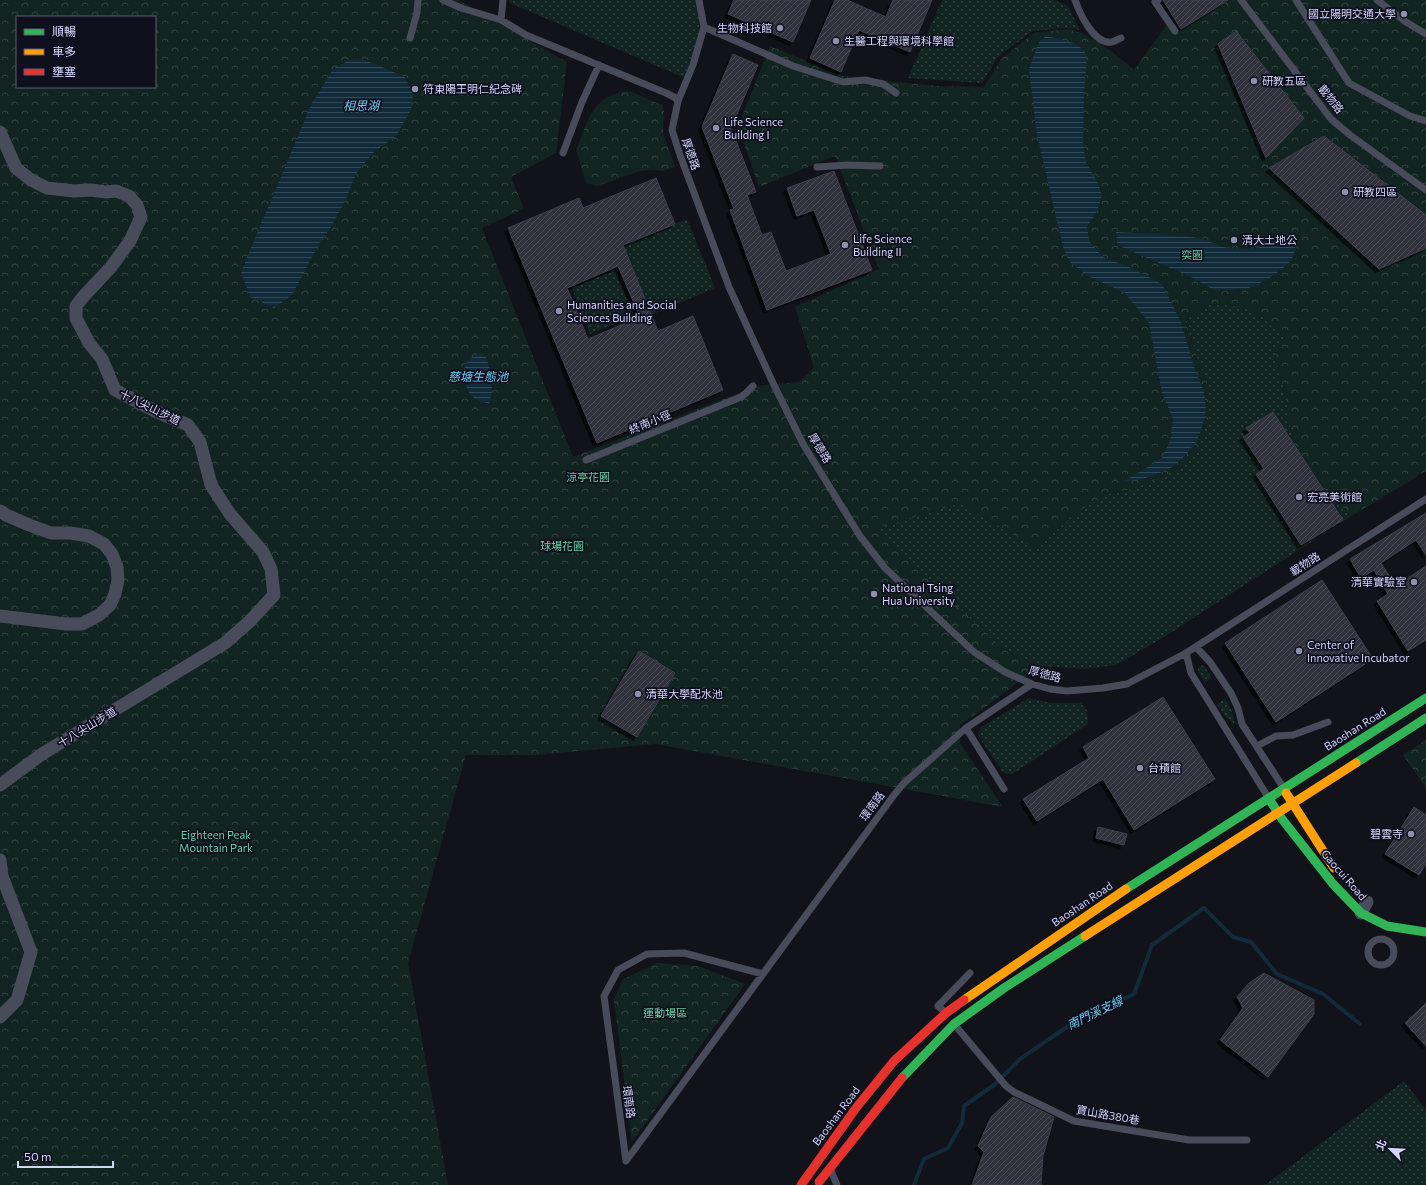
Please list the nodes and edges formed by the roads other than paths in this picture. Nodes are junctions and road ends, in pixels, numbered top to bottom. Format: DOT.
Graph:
graph roads {
  1 [pos="418,0"];
  2 [pos="443,0"];
  3 [pos="503,0"];
  4 [pos="699,0"];
  5 [pos="1075,0"];
  6 [pos="1158,0"];
  7 [pos="1241,0"];
  8 [pos="1296,0"];
  9 [pos="1376,0"];
  10 [pos="502,20"];
  11 [pos="704,27"];
  12 [pos="1175,32"];
  13 [pos="1426,34"];
  14 [pos="410,38"];
  15 [pos="1120,38"];
  16 [pos="599,65"];
  17 [pos="896,93"];
  18 [pos="678,101"];
  19 [pos="1426,121"];
  20 [pos="0,132"];
  21 [pos="563,153"];
  22 [pos="880,166"];
  23 [pos="817,167"];
  24 [pos="1426,190"];
  25 [pos="753,386"];
  26 [pos="586,460"];
  27 [pos="1426,499"];
  28 [pos="0,511"];
  29 [pos="0,616"];
  30 [pos="1196,647"];
  31 [pos="1186,653"];
  32 [pos="1032,684"];
  33 [pos="1422,701"];
  34 [pos="1426,717"];
  35 [pos="1328,722"];
  36 [pos="966,728"];
  37 [pos="1257,746"];
  38 [pos="0,785"];
  39 [pos="1283,788"];
  40 [pos="1004,789"];
  41 [pos="1268,797"];
  42 [pos="1292,803"];
  43 [pos="1278,813"];
  44 [pos="0,860"];
  45 [pos="1342,879"];
  46 [pos="1387,926"];
  47 [pos="1426,932"];
  48 [pos="1386,939"];
  49 [pos="970,973"];
  50 [pos="763,974"];
  51 [pos="946,1013"];
  52 [pos="0,1017"];
  53 [pos="954,1024"];
  54 [pos="1247,1140"];
  55 [pos="829,1167"];
  56 [pos="801,1185"];
  57 [pos="817,1185"];
  58 [pos="838,1185"];
  1 -- 14 [label="lane"];
  2 -- 10 [label="lane"];
  3 -- 10 [label="lane"];
  4 -- 11 [label="lane, 厚德路"];
  5 -- 15 [label="lane"];
  6 -- 12 [label="lane"];
  7 -- 24 [label="lane, 載物路"];
  8 -- 19 [label="lane"];
  9 -- 13 [label="lane"];
  10 -- 16 [label="lane"];
  11 -- 17 [label="lane"];
  11 -- 18 [label="lane, 厚德路"];
  16 -- 18 [label="lane"];
  16 -- 21 [label="lane"];
  18 -- 32 [label="lane, 厚德路"];
  20 -- 38 [label="street, 十八尖山步道"];
  22 -- 23 [label="lane"];
  25 -- 26 [label="lane, 終南小徑"];
  27 -- 30 [label="lane, 載物路"];
  28 -- 29 [label="street"];
  30 -- 31 [label="lane, 厚德路"];
  30 -- 37 [label="lane"];
  31 -- 32 [label="lane, 厚德路"];
  31 -- 41 [label="lane"];
  32 -- 36 [label="lane, 環南路"];
  33 -- 34 [label="lane"];
  33 -- 39 [label="street, Baoshan Road"];
  34 -- 42 [label="street"];
  35 -- 37 [label="lane"];
  36 -- 40 [label="lane"];
  36 -- 50 [label="lane, 環南路"];
  37 -- 39 [label="lane"];
  39 -- 41 [label="street, Baoshan Road"];
  39 -- 42 [label="street, Gaocui Road"];
  41 -- 43 [label="street, Gaocui Road"];
  41 -- 51 [label="street, Baoshan Road"];
  42 -- 43 [label="street"];
  42 -- 45 [label="street, Gaocui Road"];
  43 -- 46 [label="street, Gaocui Road"];
  43 -- 53 [label="street"];
  44 -- 52 [label="street"];
  46 -- 47 [label="street, Gaocui Road"];
  46 -- 48 [label="lane"];
  49 -- 51 [label="lane"];
  50 -- 50 [label="lane, 環南路"];
  51 -- 53 [label="street"];
  51 -- 56 [label="street, Baoshan Road"];
  53 -- 54 [label="lane, 寶山路380巷"];
  53 -- 55 [label="street"];
  55 -- 57 [label="street"];
  55 -- 58 [label="lane"];
}
